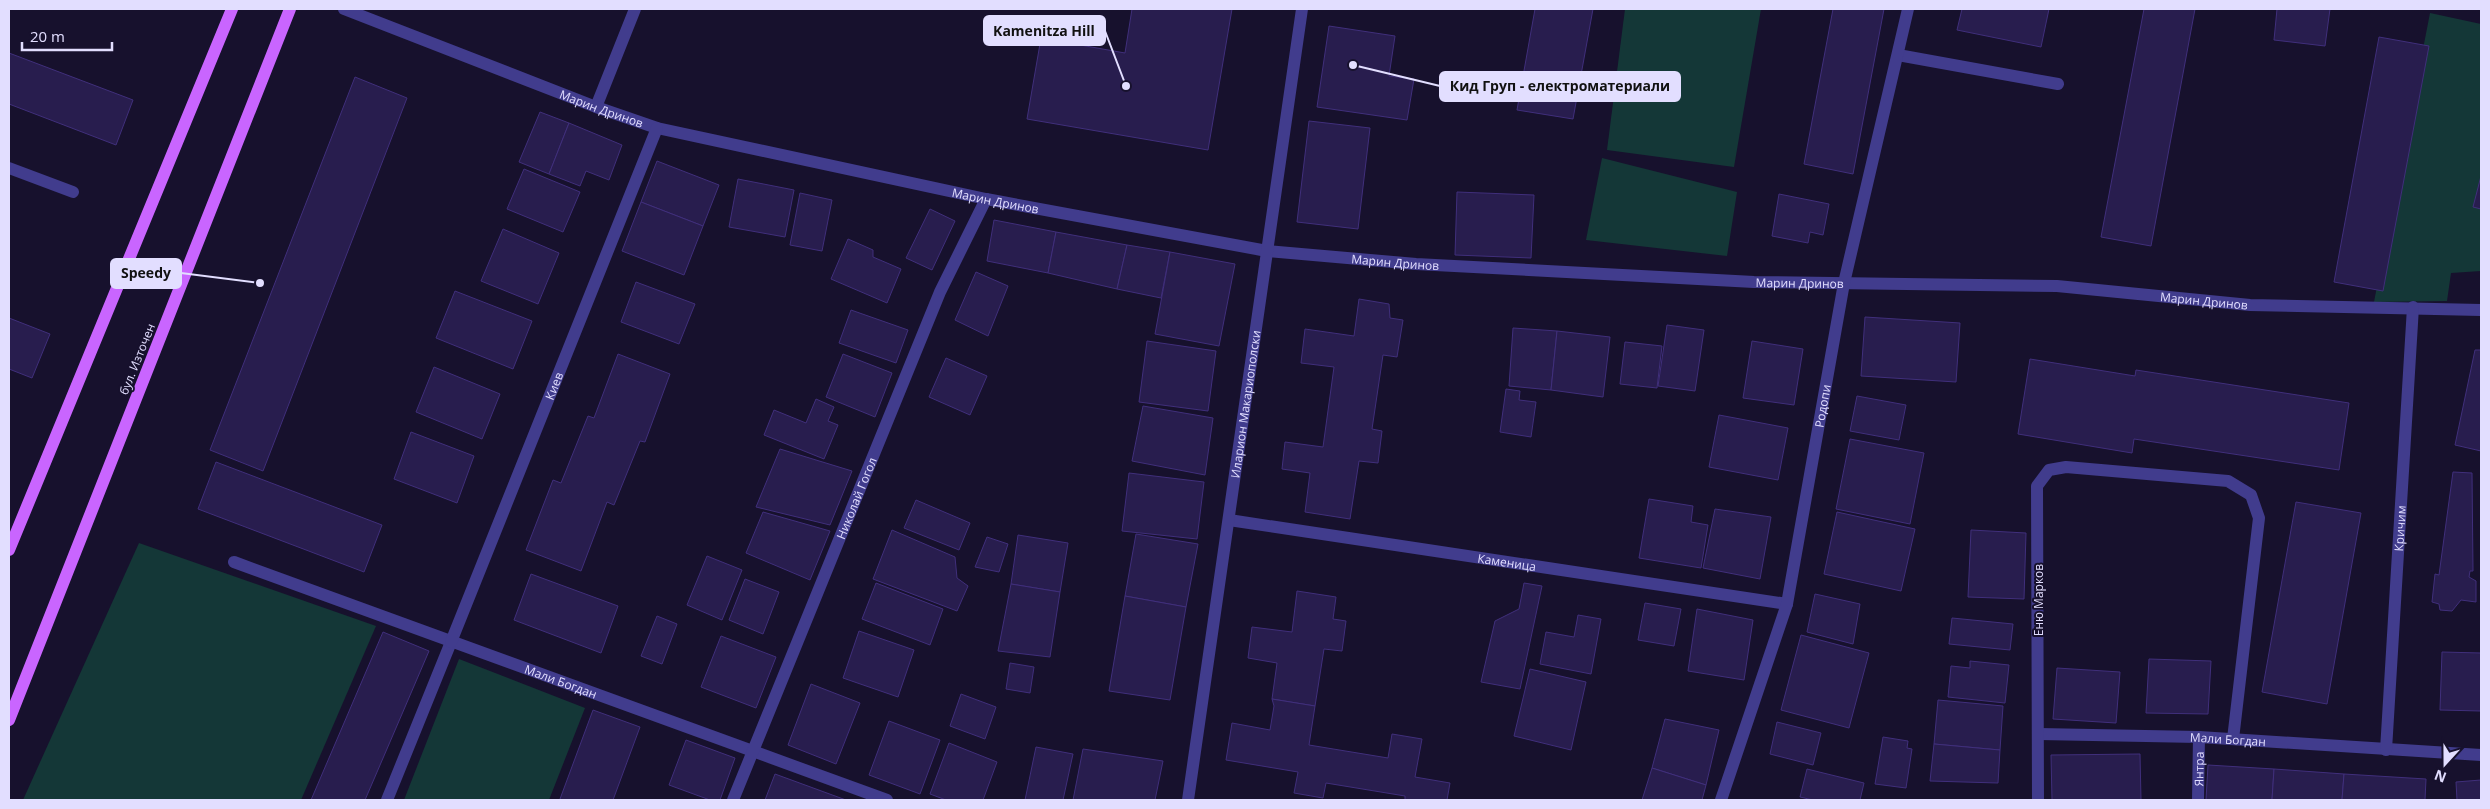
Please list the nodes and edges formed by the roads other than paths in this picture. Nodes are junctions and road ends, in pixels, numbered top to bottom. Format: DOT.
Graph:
graph roads {
  1 [pos="232,9"];
  2 [pos="290,9"];
  3 [pos="344,9"];
  4 [pos="635,9"];
  5 [pos="1302,9"];
  6 [pos="1908,9"];
  7 [pos="1898,55"];
  8 [pos="2058,84"];
  9 [pos="596,107"];
  10 [pos="657,128"];
  11 [pos="9,168"];
  12 [pos="73,192"];
  13 [pos="986,199"];
  14 [pos="1267,251"];
  15 [pos="1844,283"];
  16 [pos="2413,307"];
  17 [pos="2481,310"];
  18 [pos="1229,520"];
  19 [pos="9,550"];
  20 [pos="234,562"];
  21 [pos="1787,604"];
  22 [pos="451,642"];
  23 [pos="9,720"];
  24 [pos="2039,734"];
  25 [pos="2198,737"];
  26 [pos="2233,739"];
  27 [pos="2386,750"];
  28 [pos="754,752"];
  29 [pos="2481,756"];
  30 [pos="387,800"];
  31 [pos="733,800"];
  32 [pos="887,800"];
  33 [pos="1188,800"];
  34 [pos="1721,800"];
  35 [pos="2038,800"];
  36 [pos="2198,800"];
  1 -- 19 [label="main road"];
  2 -- 23 [label="main road, бул. Източен"];
  3 -- 9 [label="street, Марин Дринов"];
  4 -- 9 [label="street"];
  5 -- 14 [label="street, Иларион Макариополски"];
  6 -- 7 [label="street, Родопи"];
  7 -- 8 [label="street"];
  7 -- 15 [label="street, Родопи"];
  9 -- 10 [label="street, Марин Дринов"];
  10 -- 13 [label="street, Марин Дринов"];
  10 -- 22 [label="street, Киев"];
  11 -- 12 [label="street"];
  13 -- 14 [label="street, Марин Дринов"];
  13 -- 28 [label="street, Николай Гогол"];
  14 -- 15 [label="street, Марин Дринов"];
  14 -- 18 [label="street, Иларион Макариополски"];
  15 -- 16 [label="street, Марин Дринов"];
  15 -- 21 [label="street, Родопи"];
  16 -- 17 [label="street, Марин Дринов"];
  16 -- 27 [label="street, Кричим"];
  18 -- 21 [label="street, Каменица"];
  18 -- 33 [label="street, Иларион Макариополски"];
  20 -- 22 [label="street, Мали Богдан"];
  21 -- 34 [label="street, Родопи"];
  22 -- 28 [label="street, Мали Богдан"];
  22 -- 30 [label="street, Киев"];
  24 -- 25 [label="street, Мали Богдан"];
  24 -- 26 [label="street, Еню Марков"];
  24 -- 35 [label="street"];
  25 -- 26 [label="street, Мали Богдан"];
  25 -- 36 [label="street, Янтра"];
  26 -- 27 [label="street, Мали Богдан"];
  27 -- 29 [label="street, Мали Богдан"];
  28 -- 31 [label="street, Николай Гогол"];
  28 -- 32 [label="street, Мали Богдан"];
}
